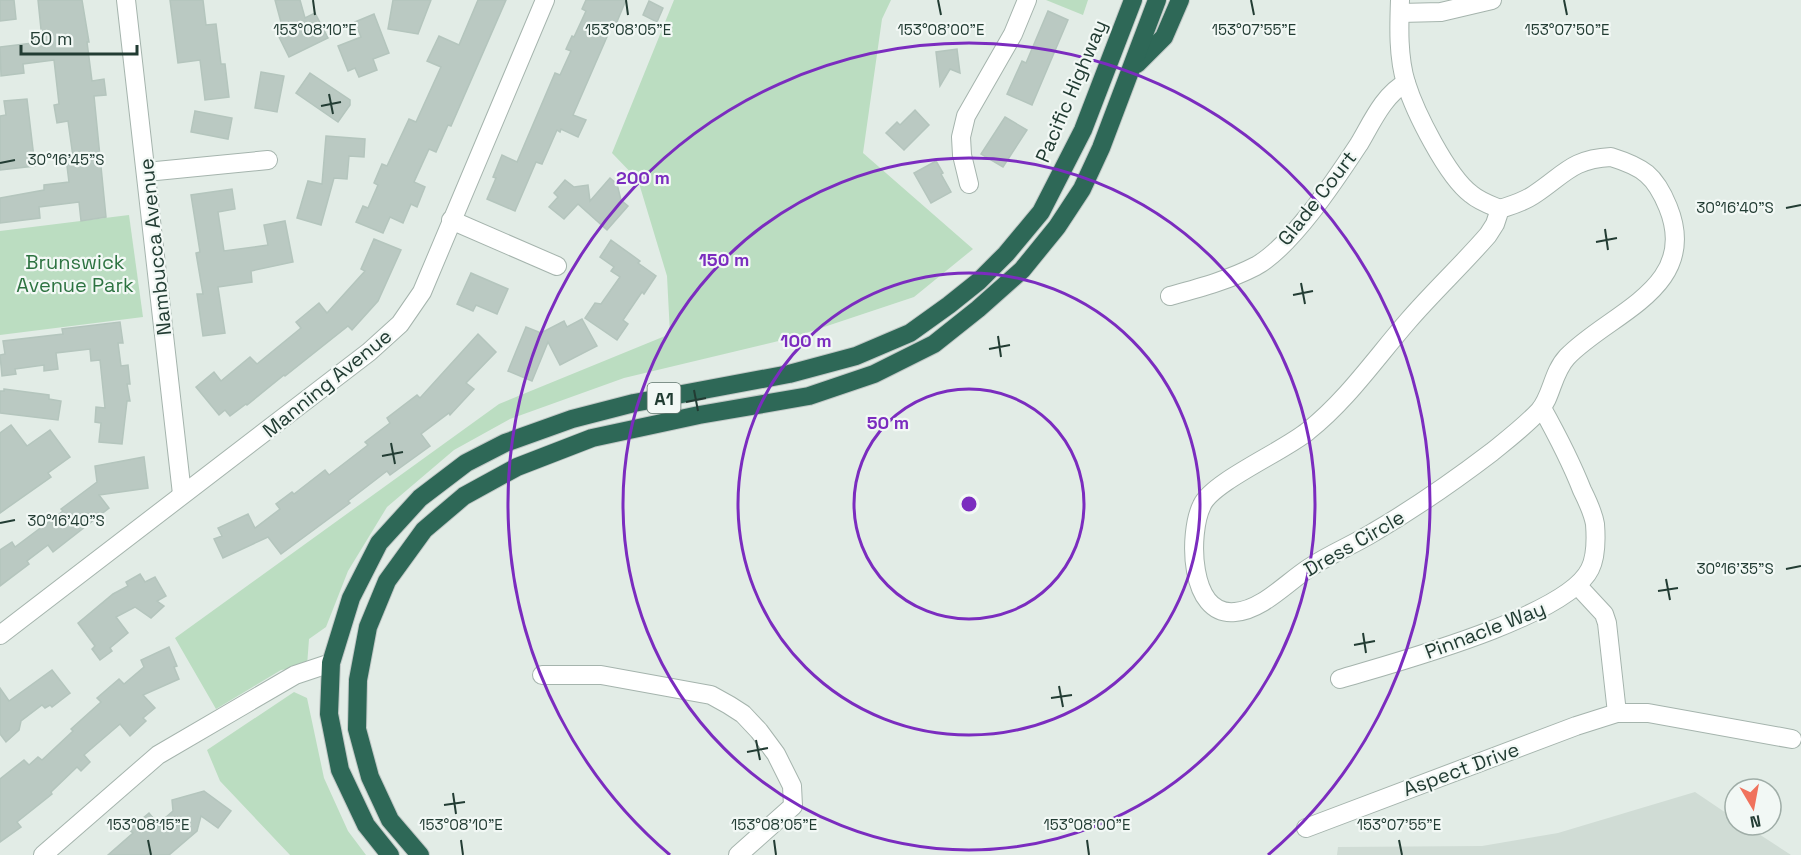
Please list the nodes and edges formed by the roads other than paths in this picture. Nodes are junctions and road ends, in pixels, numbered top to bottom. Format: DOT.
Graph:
graph roads {
  1 [pos="126,0"];
  2 [pos="545,0"];
  3 [pos="1027,0"];
  4 [pos="1116,0"];
  5 [pos="1133,0"];
  6 [pos="1157,0"];
  7 [pos="1180,0"];
  8 [pos="1492,0"];
  9 [pos="1400,7"];
  10 [pos="1122,26"];
  11 [pos="1131,70"];
  12 [pos="1406,82"];
  13 [pos="268,160"];
  14 [pos="146,172"];
  15 [pos="969,184"];
  16 [pos="1500,209"];
  17 [pos="451,220"];
  18 [pos="557,266"];
  19 [pos="1170,296"];
  20 [pos="1542,408"];
  21 [pos="182,494"];
  22 [pos="1578,586"];
  23 [pos="0,635"];
  24 [pos="331,663"];
  25 [pos="542,675"];
  26 [pos="1340,679"];
  27 [pos="1617,713"];
  28 [pos="1792,739"];
  29 [pos="1306,828"];
  30 [pos="44,855"];
  31 [pos="390,855"];
  32 [pos="420,855"];
  33 [pos="738,855"];
  1 -- 14 [label="street, Nambucca Avenue"];
  2 -- 17 [label="street, Manning Avenue"];
  3 -- 15 [label="street"];
  4 -- 10 [label="highway"];
  5 -- 10 [label="highway, Pacific Highway / A1"];
  6 -- 11 [label="highway, A1"];
  7 -- 11 [label="highway"];
  8 -- 9 [label="street"];
  9 -- 12 [label="street"];
  10 -- 24 [label="highway, Pacific Highway / A1"];
  11 -- 32 [label="highway, A1"];
  12 -- 16 [label="street"];
  12 -- 19 [label="street, Glade Court"];
  13 -- 14 [label="street"];
  14 -- 21 [label="street, Nambucca Avenue"];
  16 -- 20 [label="street, Dress Circle"];
  16 -- 20 [label="street, Dress Circle"];
  17 -- 18 [label="street"];
  17 -- 21 [label="street, Manning Avenue"];
  20 -- 22 [label="street, Pinnacle Way"];
  21 -- 23 [label="street, Manning Avenue"];
  22 -- 26 [label="street, Pinnacle Way"];
  22 -- 27 [label="street"];
  24 -- 30 [label="street"];
  24 -- 31 [label="highway, Pacific Highway / A1"];
  25 -- 33 [label="street"];
  27 -- 28 [label="street, Aspect Drive"];
  27 -- 29 [label="street, Aspect Drive"];
}
